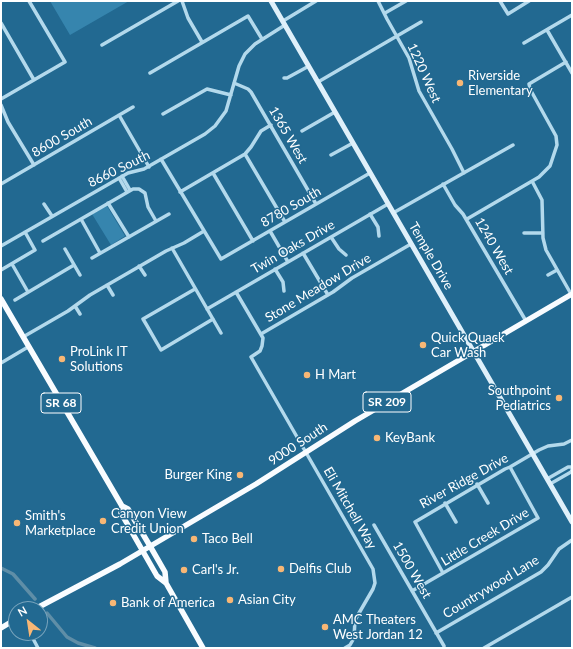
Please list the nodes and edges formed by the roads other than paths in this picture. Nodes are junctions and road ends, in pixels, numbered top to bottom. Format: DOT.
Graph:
graph roads {
  1 [pos="29,1"];
  2 [pos="178,1"];
  3 [pos="182,1"];
  4 [pos="271,1"];
  5 [pos="316,1"];
  6 [pos="378,1"];
  7 [pos="406,1"];
  8 [pos="500,1"];
  9 [pos="529,1"];
  10 [pos="385,13"];
  11 [pos="572,15"];
  12 [pos="421,22"];
  13 [pos="1,23"];
  14 [pos="284,23"];
  15 [pos="547,30"];
  16 [pos="396,36"];
  17 [pos="262,39"];
  18 [pos="202,42"];
  19 [pos="524,43"];
  20 [pos="102,45"];
  21 [pos="566,62"];
  22 [pos="309,66"];
  23 [pos="150,73"];
  24 [pos="572,73"];
  25 [pos="284,78"];
  26 [pos="34,80"];
  27 [pos="318,82"];
  28 [pos="234,84"];
  29 [pos="231,95"];
  30 [pos="1,99"];
  31 [pos="1,104"];
  32 [pos="133,107"];
  33 [pos="335,112"];
  34 [pos="163,114"];
  35 [pos="119,115"];
  36 [pos="271,125"];
  37 [pos="302,131"];
  38 [pos="353,143"];
  39 [pos="513,145"];
  40 [pos="245,154"];
  41 [pos="331,155"];
  42 [pos="161,159"];
  43 [pos="34,165"];
  44 [pos="149,166"];
  45 [pos="213,173"];
  46 [pos="370,173"];
  47 [pos="464,173"];
  48 [pos="120,177"];
  49 [pos="1,178"];
  50 [pos="532,181"];
  51 [pos="2,183"];
  52 [pos="443,184"];
  53 [pos="129,191"];
  54 [pos="180,192"];
  55 [pos="108,203"];
  56 [pos="44,204"];
  57 [pos="316,204"];
  58 [pos="388,204"];
  59 [pos="393,213"];
  60 [pos="169,214"];
  61 [pos="370,214"];
  62 [pos="52,216"];
  63 [pos="81,219"];
  64 [pos="467,219"];
  65 [pos="156,221"];
  66 [pos="284,222"];
  67 [pos="204,231"];
  68 [pos="270,231"];
  69 [pos="25,232"];
  70 [pos="524,233"];
  71 [pos="543,233"];
  72 [pos="378,236"];
  73 [pos="129,237"];
  74 [pos="331,237"];
  75 [pos="43,241"];
  76 [pos="253,241"];
  77 [pos="411,244"];
  78 [pos="1,246"];
  79 [pos="172,248"];
  80 [pos="65,249"];
  81 [pos="100,253"];
  82 [pos="304,253"];
  83 [pos="346,255"];
  84 [pos="92,258"];
  85 [pos="288,262"];
  86 [pos="12,264"];
  87 [pos="74,265"];
  88 [pos="140,266"];
  89 [pos="276,269"];
  90 [pos="1,270"];
  91 [pos="557,270"];
  92 [pos="548,274"];
  93 [pos="80,275"];
  94 [pos="145,276"];
  95 [pos="107,285"];
  96 [pos="195,289"];
  97 [pos="284,291"];
  98 [pos="28,292"];
  99 [pos="236,292"];
  100 [pos="113,294"];
  101 [pos="572,294"];
  102 [pos="328,295"];
  103 [pos="1,299"];
  104 [pos="15,300"];
  105 [pos="75,306"];
  106 [pos="208,309"];
  107 [pos="80,314"];
  108 [pos="213,319"];
  109 [pos="526,321"];
  110 [pos="221,333"];
  111 [pos="261,334"];
  112 [pos="23,337"];
  113 [pos="28,347"];
  114 [pos="474,352"];
  115 [pos="250,357"];
  116 [pos="1,363"];
  117 [pos="572,440"];
  118 [pos="306,452"];
  119 [pos="533,454"];
  120 [pos="572,466"];
  121 [pos="510,467"];
  122 [pos="572,470"];
  123 [pos="549,481"];
  124 [pos="477,484"];
  125 [pos="445,503"];
  126 [pos="488,503"];
  127 [pos="122,506"];
  128 [pos="456,522"];
  129 [pos="572,522"];
  130 [pos="374,525"];
  131 [pos="572,540"];
  132 [pos="150,546"];
  133 [pos="143,551"];
  134 [pos="443,573"];
  135 [pos="166,582"];
  136 [pos="412,591"];
  137 [pos="572,597"];
  138 [pos="48,602"];
  139 [pos="436,632"];
  140 [pos="444,646"];
  141 [pos="203,648"];
  142 [pos="345,648"];
  143 [pos="484,648"];
  1 -- 26 [label="street"];
  2 -- 20 [label="street"];
  3 -- 18 [label="street"];
  4 -- 14 [label="street, Temple Drive"];
  5 -- 14 [label="street"];
  6 -- 10 [label="street, 1220 West"];
  7 -- 10 [label="street"];
  8 -- 9 [label="street"];
  10 -- 16 [label="street, 1220 West"];
  11 -- 15 [label="street"];
  12 -- 16 [label="street"];
  13 -- 26 [label="street"];
  14 -- 17 [label="street, 8660 South"];
  14 -- 22 [label="street, Temple Drive"];
  15 -- 19 [label="street"];
  15 -- 21 [label="street"];
  16 -- 27 [label="street"];
  16 -- 47 [label="street, 1220 West"];
  17 -- 18 [label="street"];
  17 -- 28 [label="street, 8660 South"];
  18 -- 23 [label="street"];
  21 -- 24 [label="street"];
  21 -- 50 [label="street"];
  22 -- 25 [label="street"];
  22 -- 27 [label="street, Temple Drive"];
  26 -- 30 [label="street"];
  27 -- 33 [label="street, Temple Drive"];
  28 -- 29 [label="street, 8660 South"];
  28 -- 36 [label="street, 1365 West"];
  29 -- 34 [label="street"];
  29 -- 42 [label="street, 8660 South"];
  31 -- 43 [label="street"];
  32 -- 35 [label="street, 8600 South"];
  33 -- 37 [label="street"];
  33 -- 38 [label="street, Temple Drive"];
  35 -- 43 [label="street, 8600 South"];
  35 -- 44 [label="street"];
  36 -- 40 [label="street"];
  36 -- 57 [label="street, 1365 West"];
  38 -- 41 [label="street"];
  38 -- 46 [label="street, Temple Drive"];
  39 -- 47 [label="street"];
  40 -- 45 [label="street"];
  40 -- 66 [label="street"];
  42 -- 44 [label="street, 8660 South"];
  42 -- 54 [label="street"];
  43 -- 51 [label="street, 8600 South"];
  44 -- 48 [label="street, 8660 South"];
  45 -- 54 [label="street"];
  45 -- 76 [label="street"];
  46 -- 57 [label="street, 8780 South"];
  46 -- 58 [label="street, Temple Drive"];
  47 -- 52 [label="street"];
  48 -- 53 [label="street"];
  48 -- 62 [label="street, 8660 South"];
  49 -- 51 [label="street"];
  50 -- 64 [label="street"];
  50 -- 71 [label="street"];
  52 -- 59 [label="street"];
  52 -- 64 [label="street, 1240 West"];
  53 -- 55 [label="street"];
  53 -- 65 [label="street"];
  54 -- 67 [label="street"];
  55 -- 63 [label="street"];
  55 -- 73 [label="street"];
  56 -- 62 [label="street"];
  57 -- 66 [label="street, 8780 South"];
  58 -- 59 [label="street, Temple Drive"];
  58 -- 61 [label="street, Twin Oaks Drive"];
  59 -- 77 [label="street, Temple Drive"];
  60 -- 65 [label="street"];
  61 -- 72 [label="street"];
  61 -- 74 [label="street, Twin Oaks Drive"];
  62 -- 69 [label="street, 8660 South"];
  63 -- 75 [label="street"];
  63 -- 81 [label="street"];
  64 -- 109 [label="street, 1240 West"];
  65 -- 73 [label="street"];
  66 -- 68 [label="street, 8780 South"];
  67 -- 76 [label="street, 8780 South"];
  67 -- 79 [label="street"];
  68 -- 76 [label="street, 8780 South"];
  68 -- 85 [label="street"];
  69 -- 78 [label="street, 8660 South"];
  69 -- 86 [label="street"];
  70 -- 71 [label="street"];
  71 -- 91 [label="street"];
  73 -- 81 [label="street"];
  74 -- 82 [label="street, Twin Oaks Drive"];
  74 -- 83 [label="street"];
  77 -- 102 [label="street, Stone Meadow Drive"];
  77 -- 114 [label="street, Temple Drive"];
  79 -- 88 [label="street"];
  79 -- 96 [label="street"];
  80 -- 87 [label="street"];
  81 -- 84 [label="street"];
  82 -- 85 [label="street, Twin Oaks Drive"];
  82 -- 102 [label="street"];
  85 -- 89 [label="street, Twin Oaks Drive"];
  86 -- 90 [label="street"];
  86 -- 98 [label="street"];
  87 -- 93 [label="street"];
  87 -- 98 [label="street"];
  88 -- 94 [label="street"];
  88 -- 95 [label="street"];
  89 -- 97 [label="street"];
  89 -- 99 [label="street, Twin Oaks Drive"];
  91 -- 92 [label="street"];
  91 -- 101 [label="street"];
  95 -- 100 [label="street"];
  95 -- 105 [label="street"];
  96 -- 106 [label="street"];
  96 -- 108 [label="street"];
  98 -- 104 [label="street"];
  99 -- 106 [label="street, Twin Oaks Drive"];
  99 -- 111 [label="street"];
  101 -- 109 [label="main road, 9000 South / SR 209"];
  102 -- 111 [label="street, Stone Meadow Drive"];
  103 -- 112 [label="main road, SR 68"];
  105 -- 107 [label="street"];
  105 -- 112 [label="street"];
  106 -- 108 [label="street"];
  108 -- 110 [label="street"];
  109 -- 114 [label="main road, 9000 South / SR 209"];
  111 -- 115 [label="street, Stone Meadow Drive"];
  112 -- 113 [label="main road, SR 68"];
  113 -- 116 [label="street"];
  113 -- 127 [label="main road, SR 68"];
  114 -- 118 [label="main road, 9000 South / SR 209"];
  114 -- 119 [label="street, Temple Drive"];
  115 -- 118 [label="street, Eli Mitchell Way"];
  117 -- 119 [label="street, River Ridge Drive"];
  118 -- 132 [label="main road, 9000 South / SR 209"];
  118 -- 142 [label="street, Eli Mitchell Way"];
  119 -- 121 [label="street, River Ridge Drive"];
  119 -- 123 [label="street, Temple Drive"];
  120 -- 123 [label="street"];
  121 -- 124 [label="street, River Ridge Drive"];
  121 -- 134 [label="street, Little Creek Drive"];
  122 -- 123 [label="street"];
  123 -- 129 [label="street, Temple Drive"];
  124 -- 125 [label="street, River Ridge Drive"];
  124 -- 126 [label="street"];
  125 -- 128 [label="street"];
  125 -- 134 [label="street, River Ridge Drive"];
  127 -- 132 [label="main road, SR 68"];
  127 -- 133 [label="main road, SR 68"];
  130 -- 136 [label="street, 1500 West"];
  131 -- 139 [label="street, Countrywood Lane"];
  132 -- 133 [label="main road, 9000 South / SR 209"];
  132 -- 135 [label="main road, SR 68"];
  133 -- 135 [label="main road, SR 68"];
  133 -- 138 [label="main road, 9000 South / SR 209"];
  134 -- 136 [label="street, Little Creek Drive"];
  135 -- 141 [label="main road, SR 68"];
  136 -- 139 [label="street, 1500 West"];
  137 -- 143 [label="street"];
  139 -- 140 [label="street, 1500 West"];
}
